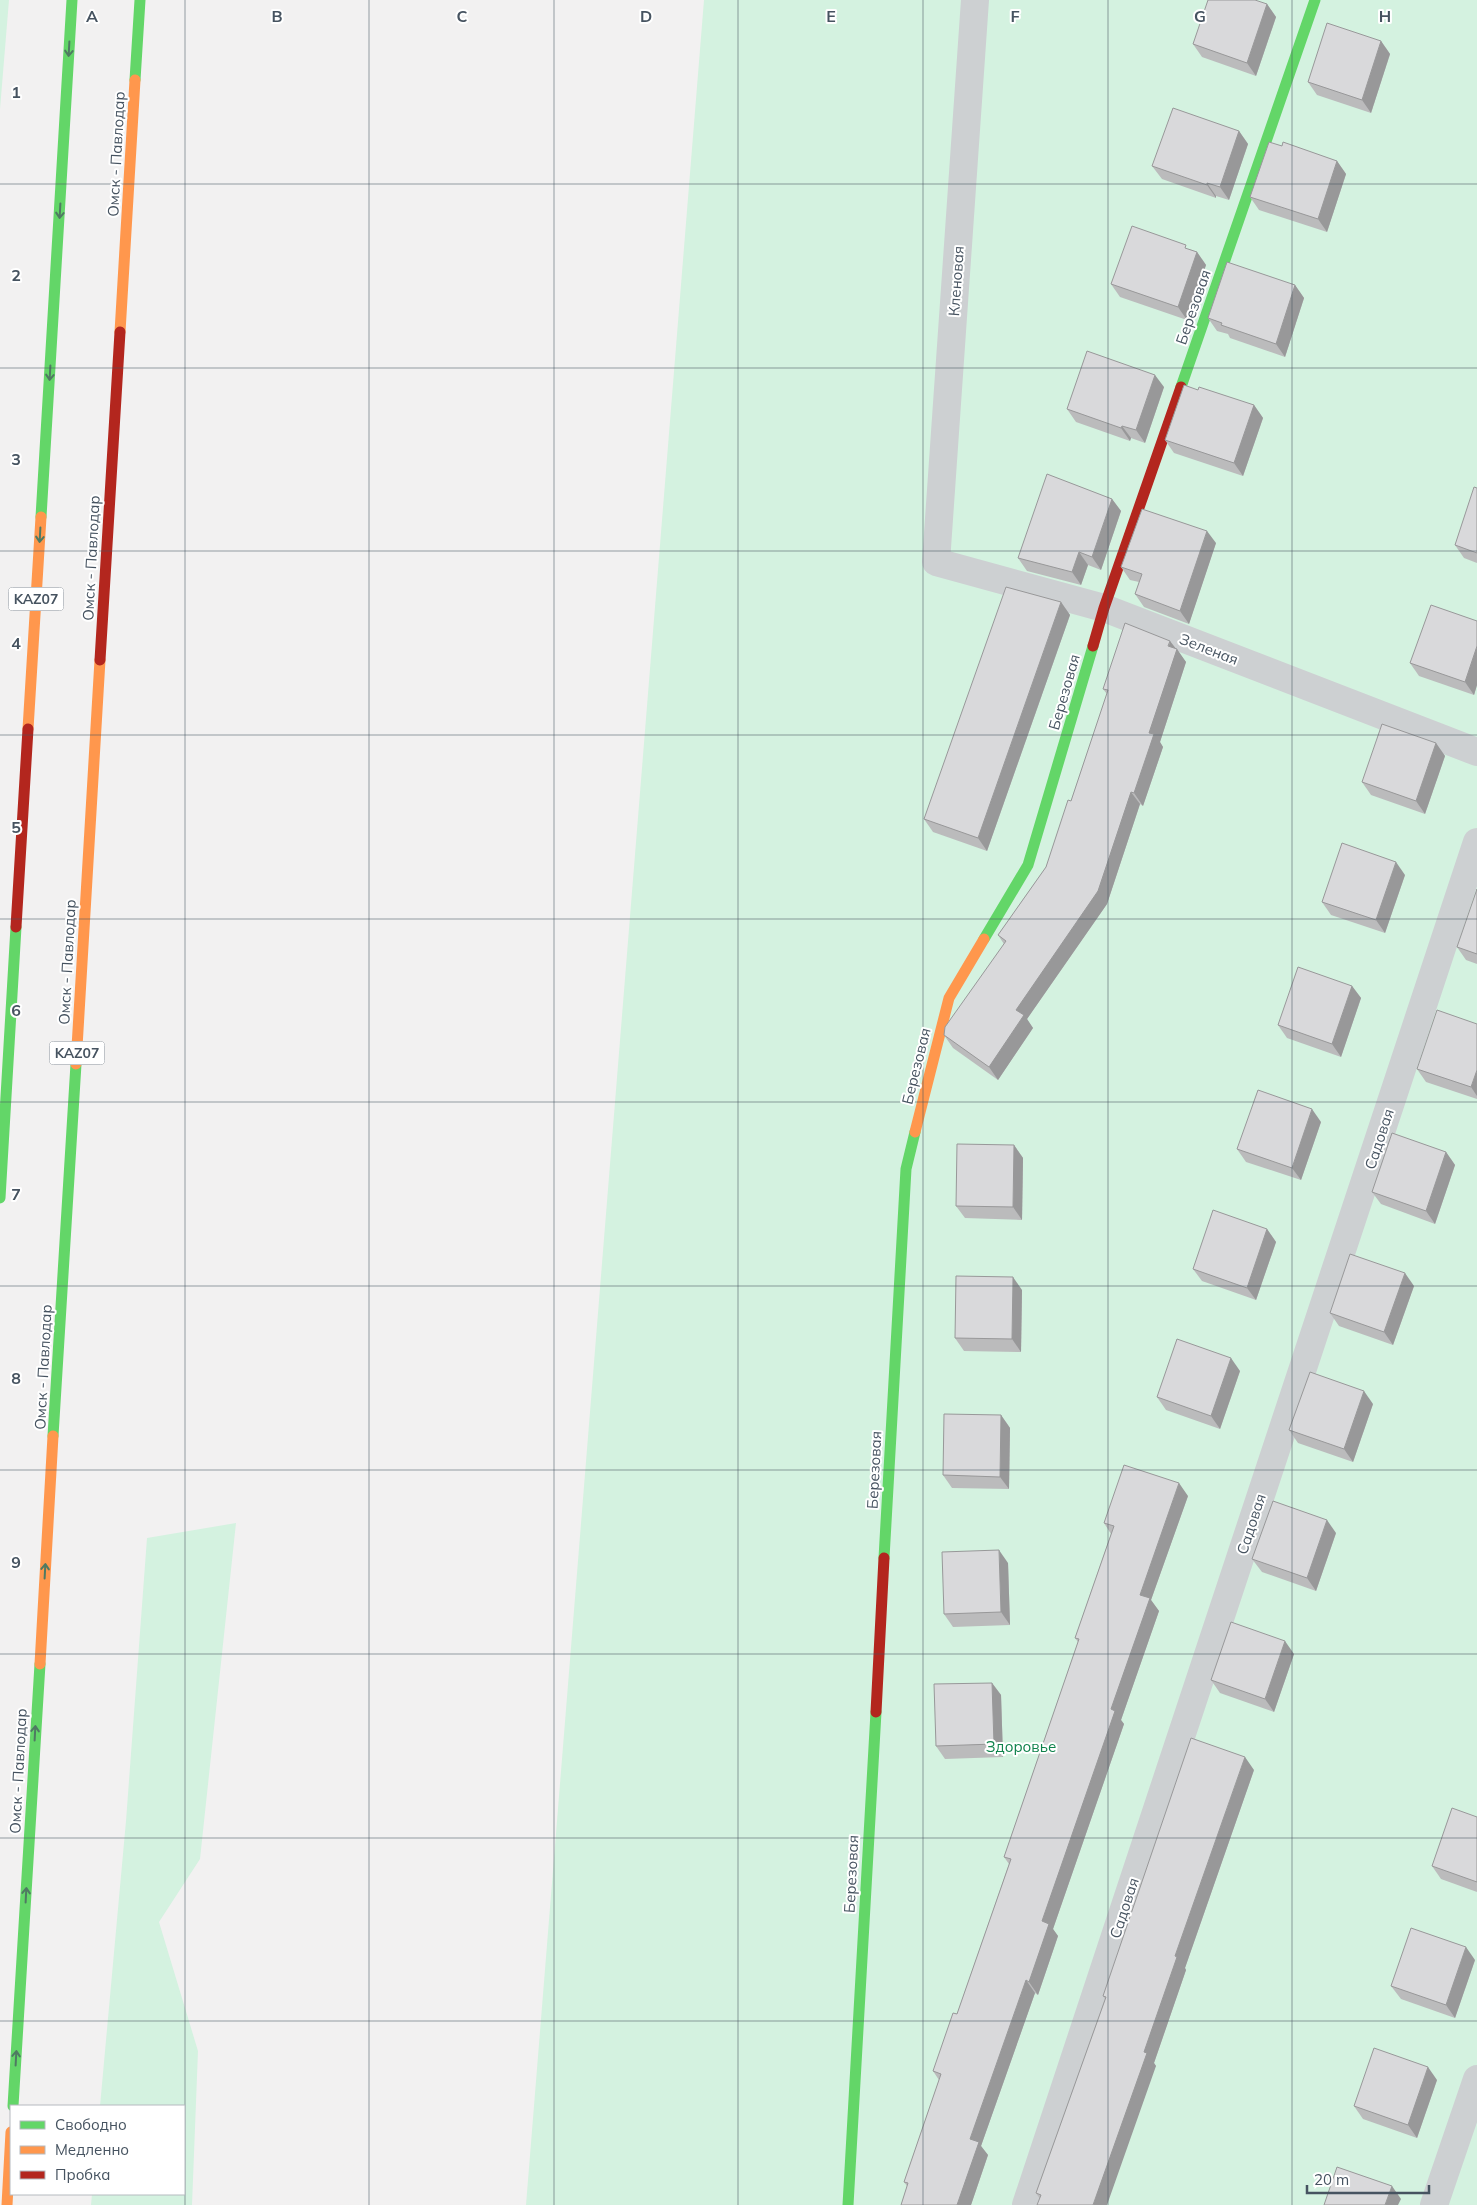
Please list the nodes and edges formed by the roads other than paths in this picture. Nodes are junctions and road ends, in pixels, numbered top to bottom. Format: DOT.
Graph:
graph roads {
  1 [pos="72,0"];
  2 [pos="140,0"];
  3 [pos="975,0"];
  4 [pos="1316,0"];
  5 [pos="936,562"];
  6 [pos="1104,608"];
  7 [pos="1477,752"];
  8 [pos="1477,842"];
  9 [pos="0,1198"];
  10 [pos="1477,2079"];
  11 [pos="13,2105"];
  12 [pos="10,2150"];
  13 [pos="7,2205"];
  14 [pos="848,2205"];
  15 [pos="1026,2205"];
  16 [pos="1434,2205"];
  1 -- 9 [label="main road, KAZ07, one-way"];
  11 -- 2 [label="main road, Омск - Павлодар / KAZ07, one-way"];
  3 -- 5 [label="street, Кленовая"];
  4 -- 6 [label="main road, Березовая"];
  5 -- 6 [label="street, Зеленая"];
  6 -- 7 [label="street, Зеленая"];
  6 -- 14 [label="main road, Березовая"];
  8 -- 15 [label="street, Садовая"];
  10 -- 16 [label="street"];
  12 -- 13 [label="main road"];
}
